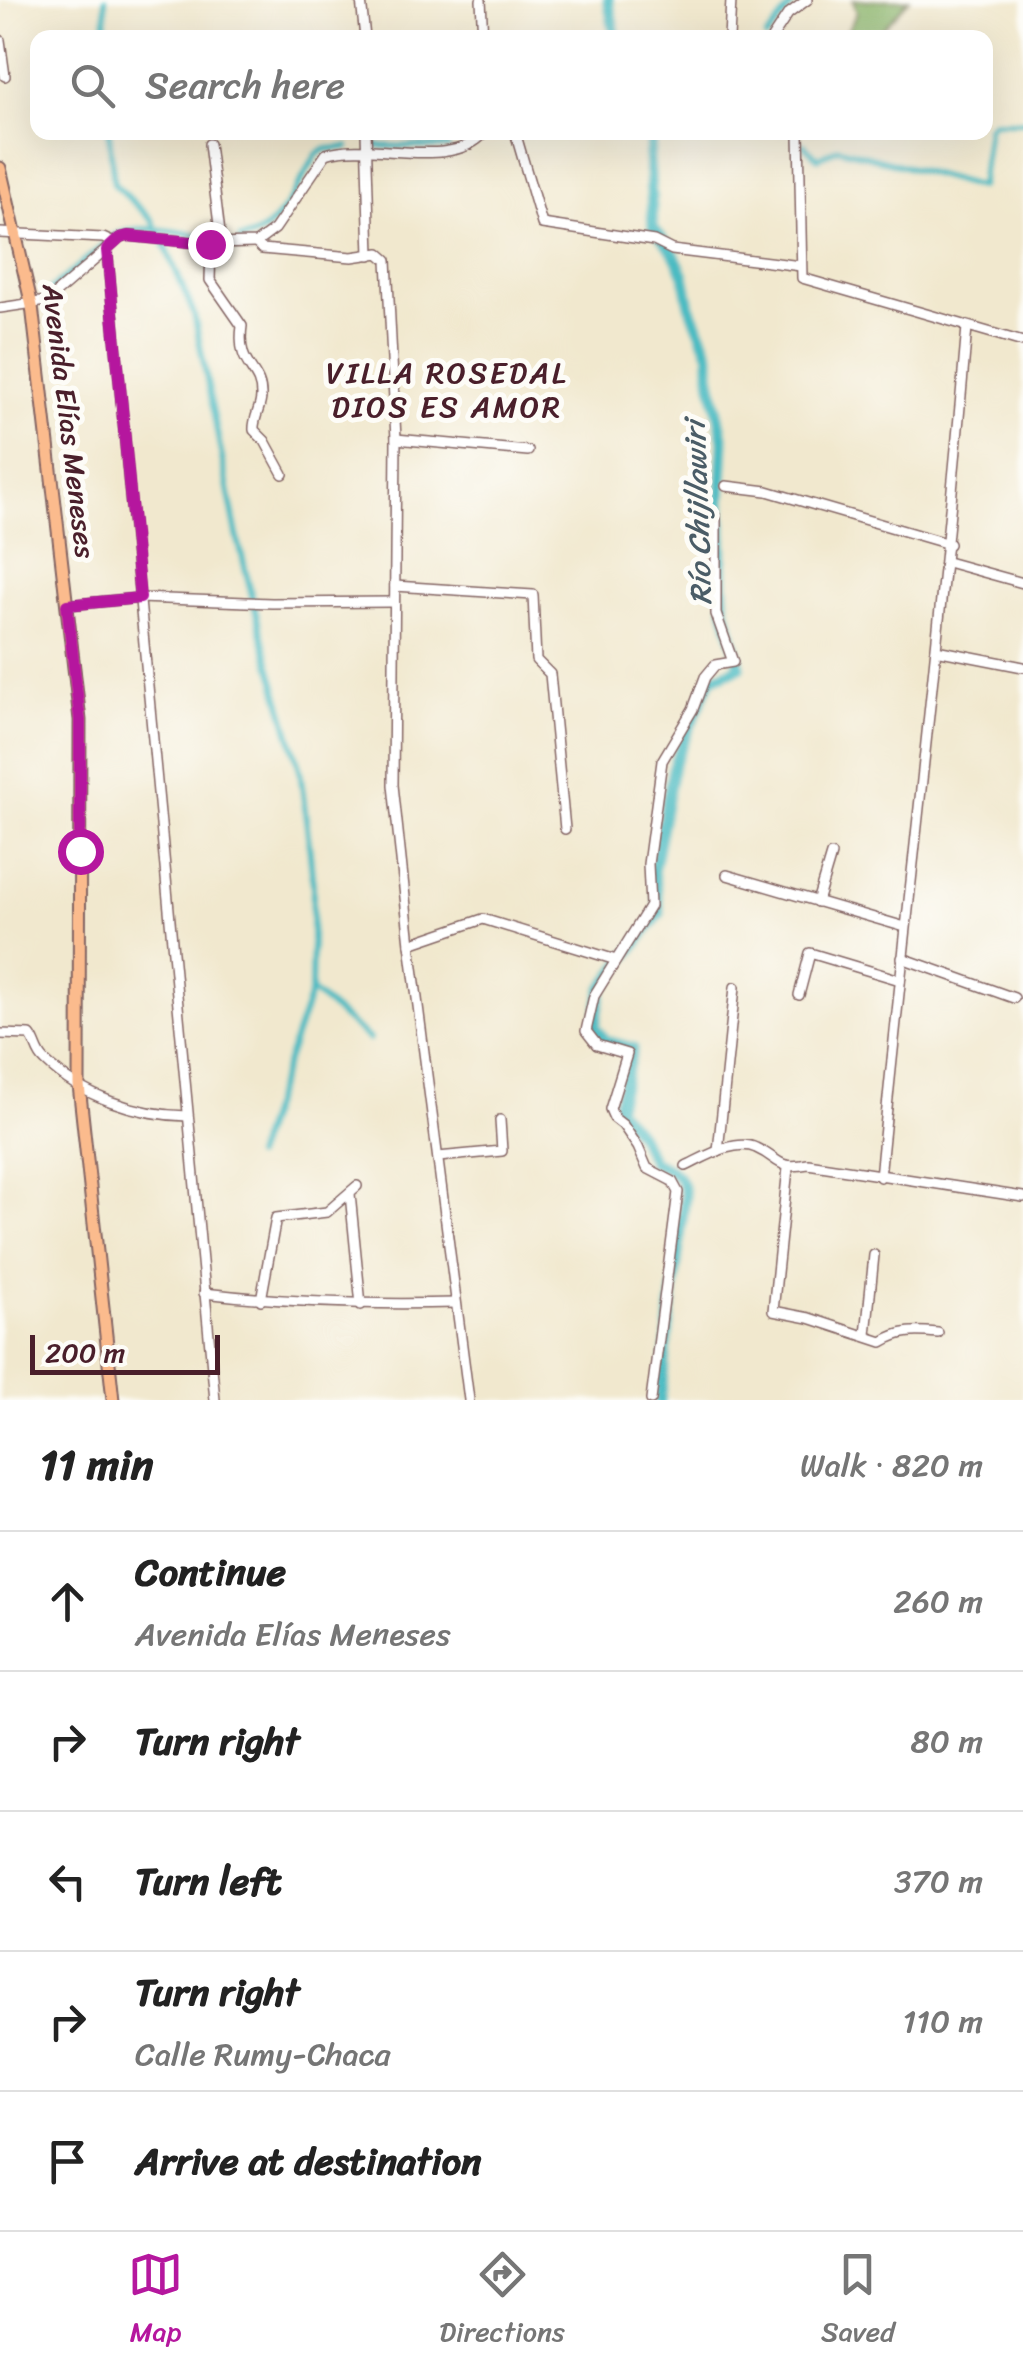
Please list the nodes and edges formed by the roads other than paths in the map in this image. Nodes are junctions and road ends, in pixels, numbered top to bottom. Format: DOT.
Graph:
graph roads {
  1 [pos="361,0"];
  2 [pos="480,0"];
  3 [pos="732,0"];
  4 [pos="808,0"];
  5 [pos="364,30"];
  6 [pos="482,30"];
  7 [pos="730,30"];
  8 [pos="777,30"];
  9 [pos="0,40"];
  10 [pos="5,76"];
  11 [pos="479,140"];
  12 [pos="517,140"];
  13 [pos="798,140"];
  14 [pos="366,143"];
  15 [pos="209,144"];
  16 [pos="0,168"];
  17 [pos="0,233"];
  18 [pos="15,234"];
  19 [pos="256,243"];
  20 [pos="214,244"];
  21 [pos="110,246"];
  22 [pos="370,254"];
  23 [pos="801,266"];
  24 [pos="32,306"];
  25 [pos="0,308"];
  26 [pos="967,327"];
  27 [pos="1023,342"];
  28 [pos="396,439"];
  29 [pos="528,452"];
  30 [pos="283,474"];
  31 [pos="726,486"];
  32 [pos="716,517"];
  33 [pos="949,544"];
  34 [pos="946,562"];
  35 [pos="1023,583"];
  36 [pos="394,586"];
  37 [pos="140,598"];
  38 [pos="394,602"];
  39 [pos="67,605"];
  40 [pos="936,650"];
  41 [pos="1023,667"];
  42 [pos="565,829"];
  43 [pos="831,854"];
  44 [pos="727,876"];
  45 [pos="817,902"];
  46 [pos="905,927"];
  47 [pos="410,944"];
  48 [pos="902,958"];
  49 [pos="616,960"];
  50 [pos="900,980"];
  51 [pos="735,987"];
  52 [pos="799,995"];
  53 [pos="1014,998"];
  54 [pos="0,1034"];
  55 [pos="79,1085"];
  56 [pos="187,1116"];
  57 [pos="500,1120"];
  58 [pos="718,1151"];
  59 [pos="438,1156"];
  60 [pos="686,1166"];
  61 [pos="788,1168"];
  62 [pos="880,1177"];
  63 [pos="1023,1197"];
  64 [pos="874,1255"];
  65 [pos="204,1293"];
  66 [pos="261,1300"];
  67 [pos="456,1303"];
  68 [pos="361,1305"];
  69 [pos="938,1333"];
  70 [pos="866,1335"];
  71 [pos="113,1400"];
  72 [pos="215,1400"];
  73 [pos="470,1400"];
  74 [pos="651,1400"];
  1 -- 5 [label="street"];
  2 -- 6 [label="street"];
  3 -- 7 [label="street"];
  4 -- 8 [label="street"];
  9 -- 10 [label="street"];
  11 -- 14 [label="street"];
  12 -- 23 [label="street"];
  13 -- 23 [label="street"];
  14 -- 19 [label="street"];
  14 -- 22 [label="street"];
  15 -- 20 [label="street"];
  16 -- 18 [label="main road, Avenida Elías Meneses"];
  17 -- 18 [label="street"];
  18 -- 21 [label="street"];
  18 -- 24 [label="main road, Avenida Elías Meneses"];
  19 -- 20 [label="street"];
  19 -- 22 [label="street"];
  20 -- 21 [label="street"];
  20 -- 30 [label="street"];
  21 -- 24 [label="street"];
  21 -- 37 [label="street"];
  22 -- 28 [label="street"];
  23 -- 26 [label="street"];
  24 -- 25 [label="street"];
  24 -- 39 [label="main road, Avenida Elías Meneses"];
  26 -- 27 [label="street"];
  26 -- 33 [label="street"];
  28 -- 29 [label="street"];
  28 -- 36 [label="street"];
  31 -- 33 [label="street"];
  32 -- 49 [label="street"];
  33 -- 34 [label="street"];
  34 -- 35 [label="street"];
  34 -- 40 [label="street"];
  36 -- 38 [label="street"];
  36 -- 42 [label="street"];
  37 -- 38 [label="street"];
  37 -- 39 [label="street"];
  37 -- 56 [label="street"];
  38 -- 47 [label="street"];
  39 -- 55 [label="main road, Avenida Elías Meneses"];
  40 -- 41 [label="street"];
  40 -- 46 [label="street"];
  43 -- 45 [label="street"];
  44 -- 45 [label="street"];
  45 -- 46 [label="street"];
  46 -- 48 [label="street"];
  47 -- 49 [label="street"];
  47 -- 59 [label="street"];
  48 -- 50 [label="street"];
  48 -- 53 [label="street"];
  49 -- 74 [label="street"];
  50 -- 52 [label="street"];
  50 -- 62 [label="street"];
  51 -- 58 [label="street"];
  54 -- 55 [label="street"];
  55 -- 56 [label="street"];
  55 -- 71 [label="main road, Avenida Elías Meneses"];
  56 -- 65 [label="street"];
  57 -- 59 [label="street"];
  58 -- 60 [label="street"];
  58 -- 61 [label="street"];
  59 -- 67 [label="street"];
  61 -- 62 [label="street"];
  61 -- 70 [label="street"];
  62 -- 63 [label="street"];
  64 -- 70 [label="street"];
  65 -- 66 [label="street"];
  65 -- 72 [label="street"];
  66 -- 68 [label="street"];
  66 -- 68 [label="street"];
  67 -- 68 [label="street"];
  67 -- 73 [label="street"];
  69 -- 70 [label="street"];
}
